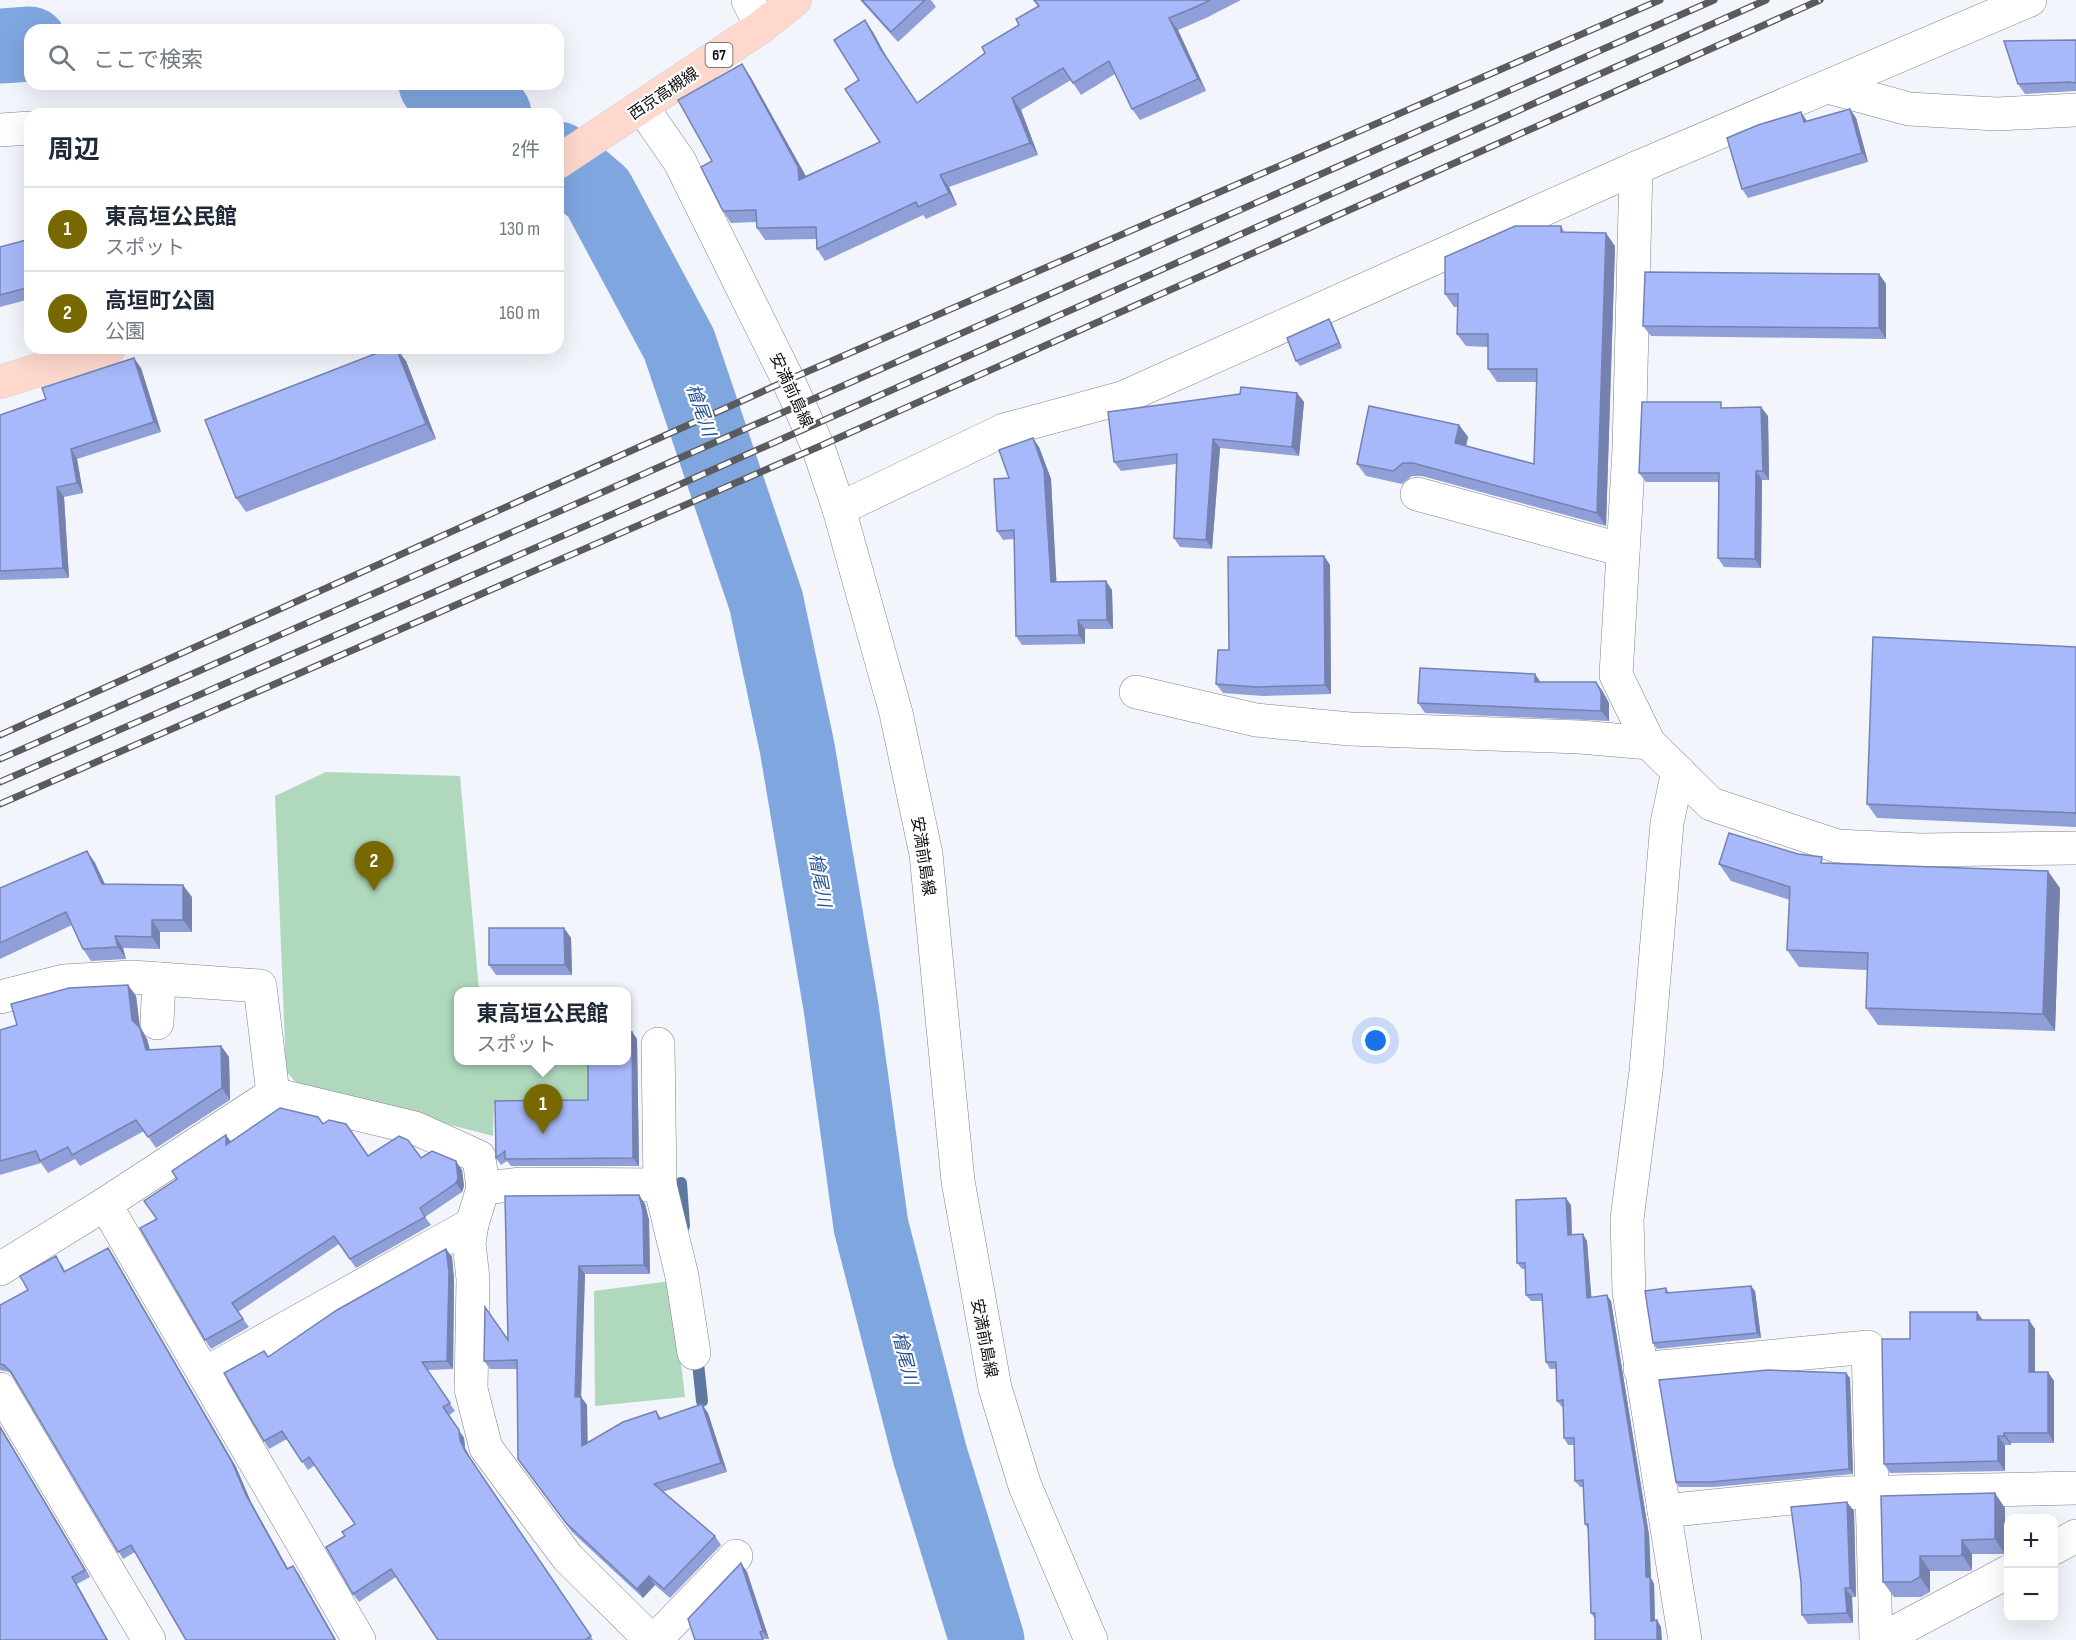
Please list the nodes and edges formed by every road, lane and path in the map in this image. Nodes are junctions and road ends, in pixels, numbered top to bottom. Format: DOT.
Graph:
graph roads {
  1 [pos="795,0"];
  2 [pos="2030,0"];
  3 [pos="754,14"];
  4 [pos="1828,87"];
  5 [pos="2076,110"];
  6 [pos="630,115"];
  7 [pos="24,128"];
  8 [pos="0,130"];
  9 [pos="564,158"];
  10 [pos="1636,168"];
  11 [pos="90,354"];
  12 [pos="0,382"];
  13 [pos="1417,494"];
  14 [pos="839,509"];
  15 [pos="1623,550"];
  16 [pos="1136,692"];
  17 [pos="1649,742"];
  18 [pos="1678,771"];
  19 [pos="2076,848"];
  20 [pos="159,979"];
  21 [pos="0,998"];
  22 [pos="157,1023"];
  23 [pos="658,1044"];
  24 [pos="273,1094"];
  25 [pos="660,1185"];
  26 [pos="483,1188"];
  27 [pos="105,1204"];
  28 [pos="472,1224"];
  29 [pos="0,1269"];
  30 [pos="694,1353"];
  31 [pos="1640,1369"];
  32 [pos="204,1374"];
  33 [pos="0,1389"];
  34 [pos="2076,1488"];
  35 [pos="1873,1492"];
  36 [pos="1664,1511"];
  37 [pos="2076,1536"];
  38 [pos="2058,1546"];
  39 [pos="736,1556"];
  40 [pos="2004,1574"];
  41 [pos="149,1640"];
  42 [pos="359,1640"];
  43 [pos="653,1640"];
  44 [pos="1091,1640"];
  45 [pos="1685,1640"];
  46 [pos="1878,1640"];
  1 -- 3 [label="main road, 西京高槻線 / 67"];
  2 -- 4 [label="street"];
  3 -- 6 [label="main road, 西京高槻線 / 67"];
  4 -- 5 [label="street"];
  4 -- 10 [label="street"];
  6 -- 9 [label="main road, 西京高槻線 / 67"];
  6 -- 14 [label="street, 安満前島線"];
  7 -- 8 [label="street"];
  10 -- 14 [label="street"];
  10 -- 15 [label="street"];
  11 -- 12 [label="main road"];
  13 -- 15 [label="street"];
  14 -- 44 [label="street, 安満前島線"];
  15 -- 17 [label="street"];
  16 -- 17 [label="street"];
  17 -- 18 [label="street"];
  18 -- 19 [label="street"];
  18 -- 31 [label="street"];
  20 -- 21 [label="street"];
  20 -- 22 [label="street"];
  20 -- 24 [label="street"];
  23 -- 25 [label="street"];
  24 -- 26 [label="street"];
  24 -- 27 [label="street"];
  25 -- 26 [label="street"];
  25 -- 30 [label="street"];
  26 -- 28 [label="street"];
  27 -- 29 [label="street"];
  27 -- 32 [label="street"];
  28 -- 32 [label="street"];
  28 -- 43 [label="street"];
  31 -- 35 [label="street"];
  31 -- 36 [label="street"];
  32 -- 42 [label="street"];
  33 -- 41 [label="street"];
  34 -- 35 [label="street"];
  35 -- 36 [label="street"];
  35 -- 46 [label="street"];
  36 -- 45 [label="street"];
  37 -- 38 [label="street"];
  39 -- 43 [label="street"];
  40 -- 46 [label="street"];
}
